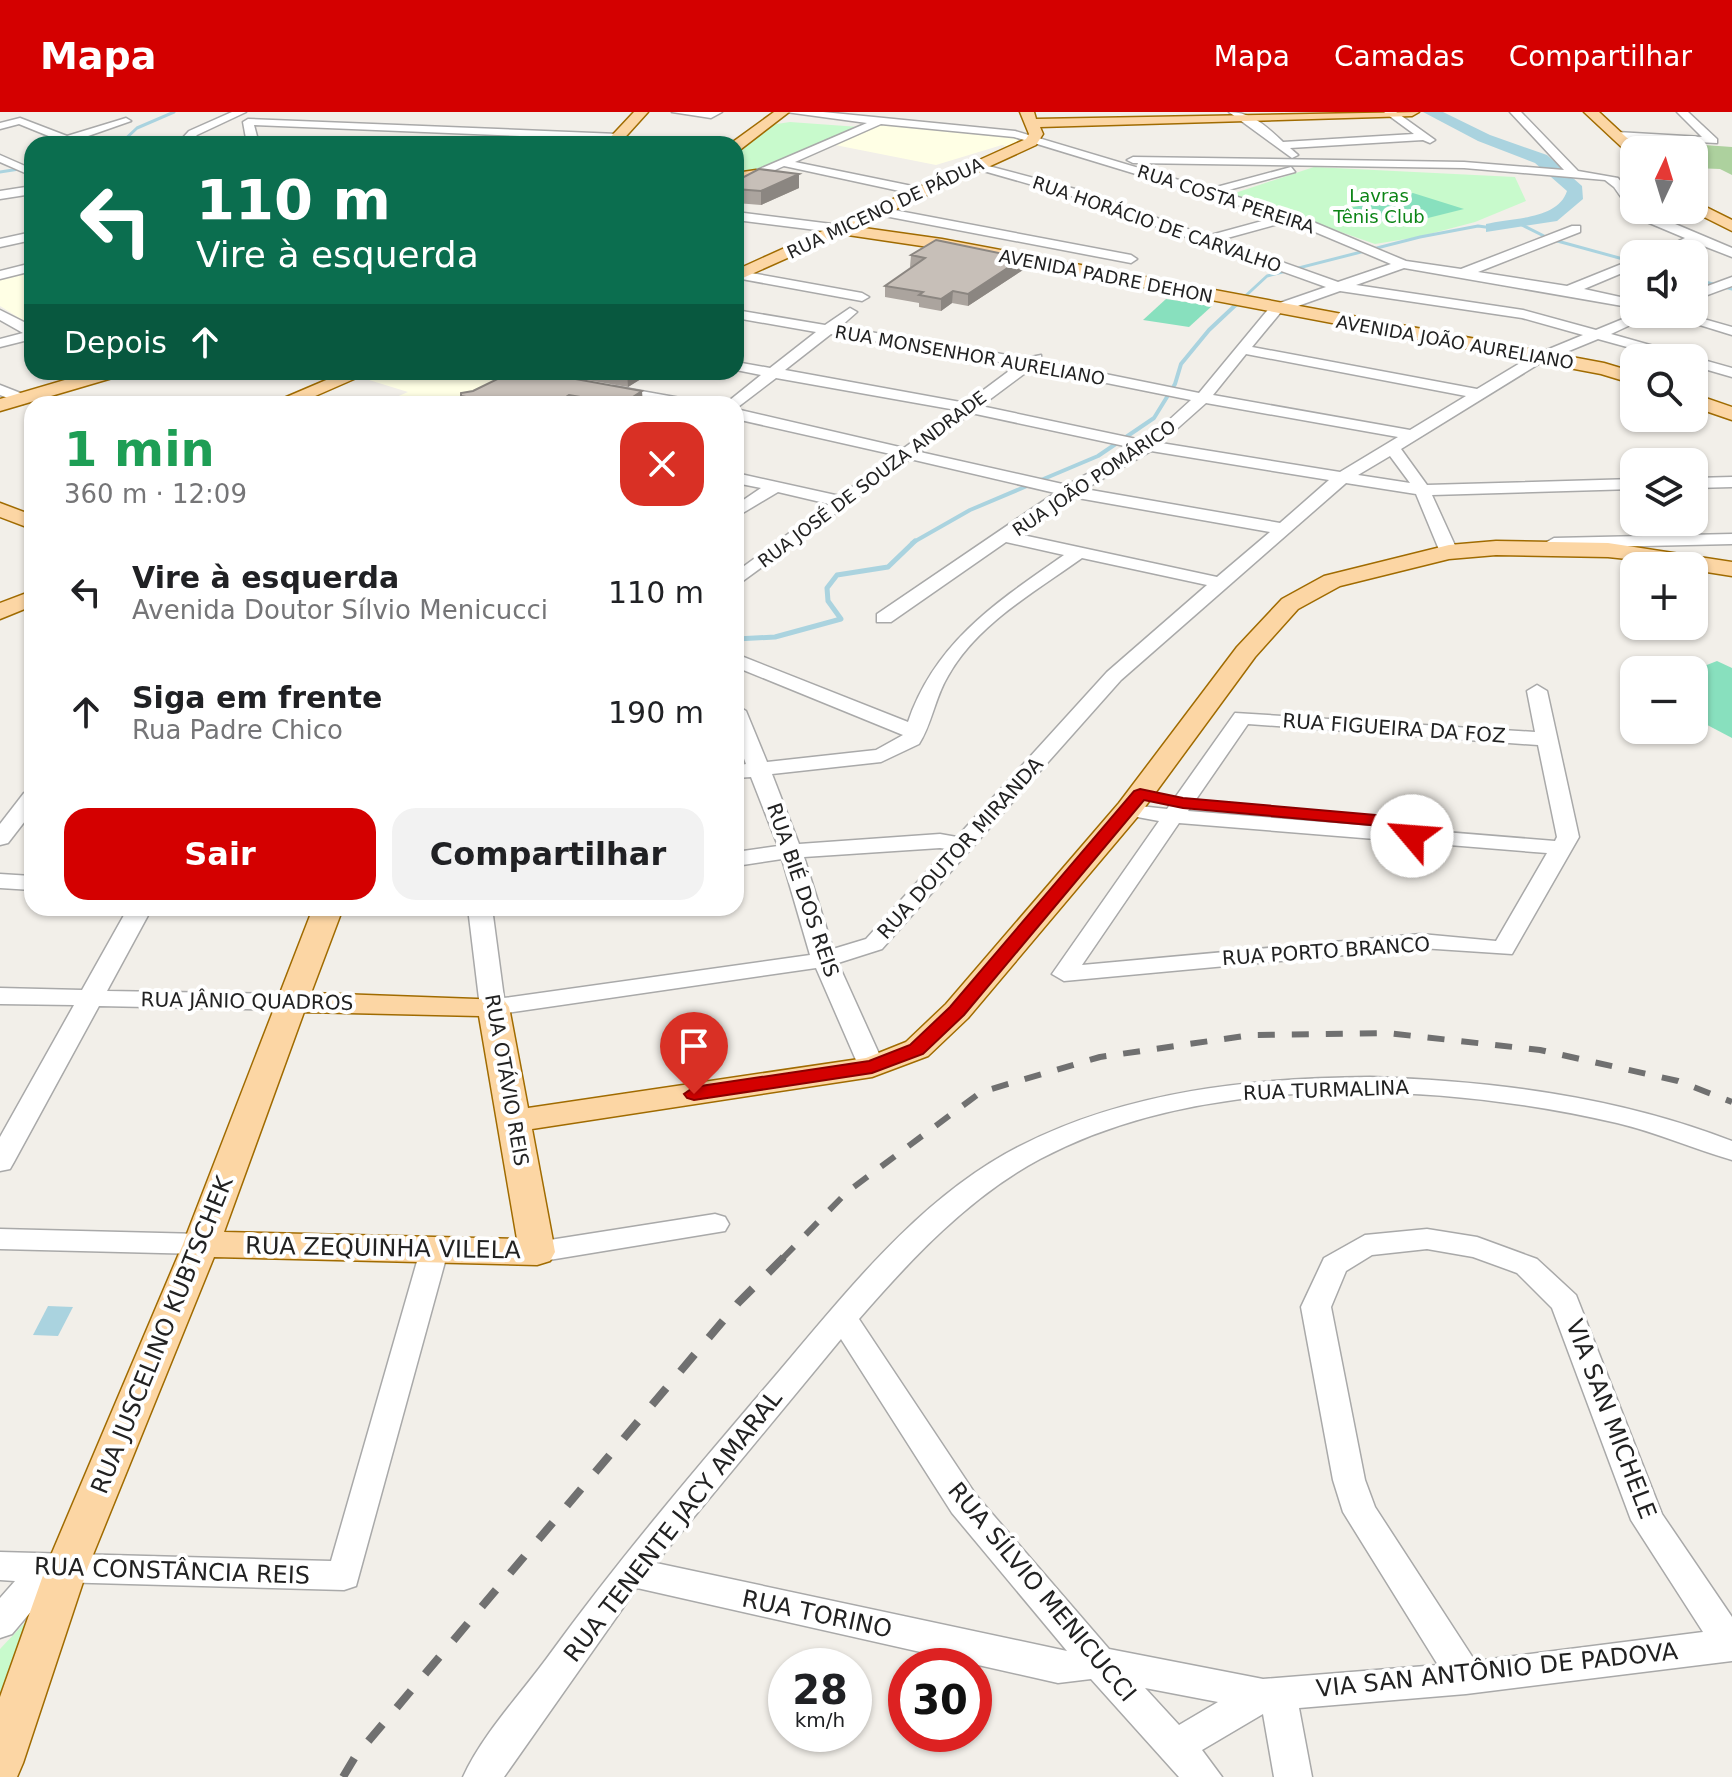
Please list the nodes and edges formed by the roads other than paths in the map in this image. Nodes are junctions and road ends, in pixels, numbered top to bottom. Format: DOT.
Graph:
graph roads {
  1 [pos="314,112"];
  2 [pos="381,112"];
  3 [pos="641,112"];
  4 [pos="677,112"];
  5 [pos="791,112"];
  6 [pos="1390,112"];
  7 [pos="1412,112"];
  8 [pos="1515,112"];
  9 [pos="1591,112"];
  10 [pos="1682,112"];
  11 [pos="823,113"];
  12 [pos="1317,113"];
  13 [pos="714,114"];
  14 [pos="1237,114"];
  15 [pos="779,115"];
  16 [pos="244,117"];
  17 [pos="1030,117"];
  18 [pos="879,120"];
  19 [pos="126,121"];
  20 [pos="433,121"];
  21 [pos="296,123"];
  22 [pos="0,126"];
  23 [pos="360,127"];
  24 [pos="420,129"];
  25 [pos="1617,135"];
  26 [pos="57,136"];
  27 [pos="79,136"];
  28 [pos="190,136"];
  29 [pos="250,136"];
  30 [pos="411,136"];
  31 [pos="544,136"];
  32 [pos="619,136"];
  33 [pos="1425,137"];
  34 [pos="1620,138"];
  35 [pos="1034,139"];
  36 [pos="744,140"];
  37 [pos="1436,144"];
  38 [pos="1281,145"];
  39 [pos="1447,152"];
  40 [pos="17,155"];
  41 [pos="1,159"];
  42 [pos="1111,162"];
  43 [pos="1300,162"];
  44 [pos="785,163"];
  45 [pos="1464,165"];
  46 [pos="977,166"];
  47 [pos="24,169"];
  48 [pos="756,174"];
  49 [pos="1570,174"];
  50 [pos="744,176"];
  51 [pos="744,179"];
  52 [pos="24,191"];
  53 [pos="918,191"];
  54 [pos="1213,191"];
  55 [pos="0,195"];
  56 [pos="878,211"];
  57 [pos="1708,213"];
  58 [pos="744,217"];
  59 [pos="1290,217"];
  60 [pos="1732,226"];
  61 [pos="840,229"];
  62 [pos="1576,229"];
  63 [pos="24,238"];
  64 [pos="1210,239"];
  65 [pos="1694,239"];
  66 [pos="0,243"];
  67 [pos="1732,253"];
  68 [pos="1131,259"];
  69 [pos="1403,264"];
  70 [pos="24,269"];
  71 [pos="1620,269"];
  72 [pos="744,273"];
  73 [pos="1462,274"];
  74 [pos="0,275"];
  75 [pos="744,277"];
  76 [pos="1732,281"];
  77 [pos="1336,286"];
  78 [pos="1568,290"];
  79 [pos="1708,290"];
  80 [pos="862,297"];
  81 [pos="1620,301"];
  82 [pos="1276,309"];
  83 [pos="850,312"];
  84 [pos="0,314"];
  85 [pos="744,315"];
  86 [pos="1708,324"];
  87 [pos="1620,325"];
  88 [pos="24,328"];
  89 [pos="829,330"];
  90 [pos="1732,331"];
  91 [pos="1600,333"];
  92 [pos="24,336"];
  93 [pos="0,343"];
  94 [pos="1637,344"];
  95 [pos="1240,349"];
  96 [pos="1046,350"];
  97 [pos="1537,359"];
  98 [pos="1029,363"];
  99 [pos="1708,365"];
  100 [pos="744,367"];
  101 [pos="775,372"];
  102 [pos="1732,373"];
  103 [pos="1620,374"];
  104 [pos="89,380"];
  105 [pos="341,380"];
  106 [pos="508,380"];
  107 [pos="543,380"];
  108 [pos="547,381"];
  109 [pos="592,387"];
  110 [pos="0,390"];
  111 [pos="481,393"];
  112 [pos="1480,394"];
  113 [pos="43,396"];
  114 [pos="300,396"];
  115 [pos="642,396"];
  116 [pos="744,396"];
  117 [pos="1203,398"];
  118 [pos="24,399"];
  119 [pos="24,402"];
  120 [pos="0,405"];
  121 [pos="1708,405"];
  122 [pos="966,408"];
  123 [pos="1732,414"];
  124 [pos="744,416"];
  125 [pos="1414,435"];
  126 [pos="1149,446"];
  127 [pos="1390,448"];
  128 [pos="909,451"];
  129 [pos="1343,477"];
  130 [pos="744,480"];
  131 [pos="1732,482"];
  132 [pos="1708,483"];
  133 [pos="1620,484"];
  134 [pos="776,486"];
  135 [pos="1420,490"];
  136 [pos="1069,491"];
  137 [pos="24,499"];
  138 [pos="840,501"];
  139 [pos="744,507"];
  140 [pos="0,508"];
  141 [pos="24,519"];
  142 [pos="1285,529"];
  143 [pos="1007,537"];
  144 [pos="1732,539"];
  145 [pos="1496,548"];
  146 [pos="1449,552"];
  147 [pos="1078,553"];
  148 [pos="1732,569"];
  149 [pos="744,575"];
  150 [pos="1221,583"];
  151 [pos="24,602"];
  152 [pos="0,612"];
  153 [pos="884,618"];
  154 [pos="744,663"];
  155 [pos="1537,691"];
  156 [pos="744,730"];
  157 [pos="914,732"];
  158 [pos="1546,739"];
  159 [pos="761,769"];
  160 [pos="744,771"];
  161 [pos="1135,802"];
  162 [pos="24,808"];
  163 [pos="1177,810"];
  164 [pos="0,838"];
  165 [pos="1566,843"];
  166 [pos="964,845"];
  167 [pos="791,851"];
  168 [pos="744,858"];
  169 [pos="0,881"];
  170 [pos="24,882"];
  171 [pos="136,916"];
  172 [pos="325,916"];
  173 [pos="481,916"];
  174 [pos="824,960"];
  175 [pos="0,996"];
  176 [pos="92,998"];
  177 [pos="291,1002"];
  178 [pos="493,1007"];
  179 [pos="872,1067"];
  180 [pos="515,1121"];
  181 [pos="1732,1151"];
  182 [pos="0,1162"];
  183 [pos="715,1224"];
  184 [pos="0,1239"];
  185 [pos="201,1244"];
  186 [pos="434,1251"];
  187 [pos="537,1252"];
  188 [pos="841,1318"];
  189 [pos="0,1566"];
  190 [pos="57,1567"];
  191 [pos="630,1572"];
  192 [pos="0,1623"];
  193 [pos="1731,1645"];
  194 [pos="1099,1663"];
  195 [pos="1466,1678"];
  196 [pos="1271,1694"];
  197 [pos="1174,1747"];
  198 [pos="0,1763"];
  199 [pos="482,1777"];
  200 [pos="1203,1777"];
  201 [pos="1293,1777"];
  1 -- 21 [label="street"];
  2 -- 23 [label="street"];
  3 -- 32 [label="main road"];
  4 -- 13 [label="street"];
  5 -- 11 [label="street"];
  6 -- 7 [label="main road"];
  6 -- 12 [label="main road"];
  6 -- 33 [label="street"];
  8 -- 49 [label="street"];
  9 -- 25 [label="main road"];
  10 -- 25 [label="street"];
  11 -- 18 [label="street"];
  12 -- 14 [label="main road"];
  14 -- 17 [label="main road"];
  14 -- 38 [label="street"];
  15 -- 18 [label="street"];
  15 -- 36 [label="main road"];
  16 -- 21 [label="street"];
  16 -- 28 [label="street"];
  16 -- 29 [label="street"];
  17 -- 35 [label="main road"];
  18 -- 35 [label="street, RUA COSTA PEREIRA"];
  18 -- 44 [label="street"];
  19 -- 27 [label="street"];
  20 -- 24 [label="street"];
  21 -- 23 [label="street"];
  22 -- 26 [label="street"];
  23 -- 24 [label="street"];
  24 -- 30 [label="street"];
  24 -- 31 [label="street"];
  25 -- 34 [label="main road"];
  33 -- 37 [label="street"];
  33 -- 38 [label="street"];
  35 -- 42 [label="street, RUA COSTA PEREIRA"];
  35 -- 46 [label="main road, RUA MICENO DE PÁDUA"];
  38 -- 43 [label="street"];
  39 -- 45 [label="street"];
  40 -- 41 [label="street"];
  41 -- 47 [label="street"];
  42 -- 43 [label="street"];
  42 -- 54 [label="street, RUA COSTA PEREIRA"];
  43 -- 45 [label="street"];
  43 -- 54 [label="street"];
  44 -- 48 [label="street"];
  44 -- 53 [label="street"];
  45 -- 49 [label="street"];
  46 -- 53 [label="main road, RUA MICENO DE PÁDUA"];
  46 -- 64 [label="street, RUA HORÁCIO DE CARVALHO"];
  48 -- 50 [label="main road"];
  48 -- 51 [label="street"];
  49 -- 65 [label="street"];
  52 -- 55 [label="street"];
  53 -- 56 [label="main road, RUA MICENO DE PÁDUA"];
  54 -- 59 [label="street, RUA COSTA PEREIRA"];
  56 -- 61 [label="main road, RUA MICENO DE PÁDUA"];
  56 -- 68 [label="street"];
  57 -- 60 [label="main road"];
  58 -- 61 [label="street"];
  59 -- 64 [label="street"];
  59 -- 69 [label="street, RUA COSTA PEREIRA"];
  61 -- 72 [label="main road, RUA MICENO DE PÁDUA"];
  61 -- 82 [label="main road, AVENIDA PADRE DEHON"];
  62 -- 73 [label="street"];
  63 -- 66 [label="street"];
  64 -- 77 [label="street, RUA HORÁCIO DE CARVALHO"];
  65 -- 67 [label="street"];
  69 -- 73 [label="street, RUA COSTA PEREIRA"];
  69 -- 77 [label="street"];
  70 -- 74 [label="street"];
  71 -- 78 [label="street"];
  73 -- 78 [label="street, RUA COSTA PEREIRA"];
  75 -- 80 [label="street"];
  76 -- 79 [label="street"];
  77 -- 82 [label="street"];
  77 -- 91 [label="street, RUA HORÁCIO DE CARVALHO"];
  78 -- 81 [label="street, RUA COSTA PEREIRA"];
  82 -- 95 [label="street, RUA JOÃO POMÁRICO"];
  82 -- 97 [label="main road, AVENIDA JOÃO AURELIANO"];
  83 -- 89 [label="street"];
  84 -- 88 [label="street"];
  85 -- 89 [label="street, RUA MONSENHOR AURELIANO"];
  86 -- 90 [label="street"];
  87 -- 91 [label="street, RUA DOUTOR MIRANDA"];
  89 -- 98 [label="street, RUA MONSENHOR AURELIANO"];
  89 -- 101 [label="street"];
  91 -- 94 [label="street, RUA HORÁCIO DE CARVALHO"];
  91 -- 97 [label="street, RUA DOUTOR MIRANDA"];
  92 -- 93 [label="street"];
  95 -- 112 [label="street"];
  95 -- 117 [label="street, RUA JOÃO POMÁRICO"];
  96 -- 98 [label="street, RUA JOSÉ DE SOUZA ANDRADE"];
  97 -- 103 [label="main road, AVENIDA JOÃO AURELIANO"];
  97 -- 112 [label="street, RUA DOUTOR MIRANDA"];
  98 -- 117 [label="street, RUA MONSENHOR AURELIANO"];
  98 -- 122 [label="street, RUA JOSÉ DE SOUZA ANDRADE"];
  99 -- 102 [label="street"];
  100 -- 101 [label="street"];
  101 -- 116 [label="street"];
  101 -- 122 [label="street"];
  104 -- 113 [label="main road"];
  105 -- 114 [label="main road"];
  106 -- 111 [label="main road"];
  107 -- 108 [label="street"];
  109 -- 115 [label="street"];
  110 -- 118 [label="street"];
  112 -- 125 [label="street, RUA DOUTOR MIRANDA"];
  117 -- 125 [label="street, RUA MONSENHOR AURELIANO"];
  117 -- 126 [label="street, RUA JOÃO POMÁRICO"];
  119 -- 120 [label="main road"];
  121 -- 123 [label="main road"];
  122 -- 126 [label="street"];
  122 -- 128 [label="street, RUA JOSÉ DE SOUZA ANDRADE"];
  124 -- 128 [label="street"];
  125 -- 127 [label="street, RUA DOUTOR MIRANDA"];
  126 -- 129 [label="street"];
  126 -- 136 [label="street, RUA JOÃO POMÁRICO"];
  127 -- 129 [label="street, RUA DOUTOR MIRANDA"];
  127 -- 135 [label="street"];
  128 -- 136 [label="street"];
  128 -- 138 [label="street, RUA JOSÉ DE SOUZA ANDRADE"];
  129 -- 135 [label="street"];
  129 -- 142 [label="street, RUA DOUTOR MIRANDA"];
  130 -- 134 [label="street"];
  131 -- 132 [label="street"];
  133 -- 135 [label="street"];
  134 -- 138 [label="street"];
  134 -- 139 [label="street"];
  135 -- 146 [label="street"];
  136 -- 142 [label="street"];
  136 -- 143 [label="street, RUA JOÃO POMÁRICO"];
  137 -- 140 [label="main road"];
  138 -- 149 [label="street, RUA JOSÉ DE SOUZA ANDRADE"];
  140 -- 141 [label="main road"];
  142 -- 150 [label="street, RUA DOUTOR MIRANDA"];
  143 -- 147 [label="street"];
  143 -- 153 [label="street, RUA JOÃO POMÁRICO"];
  144 -- 145 [label="street"];
  145 -- 146 [label="main road"];
  145 -- 148 [label="main road"];
  146 -- 161 [label="main road"];
  147 -- 150 [label="street"];
  147 -- 157 [label="street"];
  150 -- 166 [label="street, RUA DOUTOR MIRANDA"];
  151 -- 152 [label="main road"];
  154 -- 157 [label="street"];
  155 -- 158 [label="street"];
  156 -- 159 [label="street, RUA BIÉ DOS REIS"];
  157 -- 159 [label="street"];
  158 -- 163 [label="street, RUA FIGUEIRA DA FOZ"];
  158 -- 165 [label="street"];
  159 -- 160 [label="street"];
  159 -- 167 [label="street, RUA BIÉ DOS REIS"];
  161 -- 163 [label="street"];
  161 -- 179 [label="main road"];
  162 -- 164 [label="street"];
  163 -- 165 [label="street"];
  163 -- 165 [label="street, RUA PORTO BRANCO"];
  166 -- 167 [label="street"];
  166 -- 174 [label="street, RUA DOUTOR MIRANDA"];
  167 -- 168 [label="street"];
  167 -- 174 [label="street, RUA BIÉ DOS REIS"];
  169 -- 170 [label="street"];
  171 -- 176 [label="street"];
  172 -- 177 [label="main road, RUA JUSCELINO KUBTSCHEK"];
  173 -- 178 [label="street, RUA OTÁVIO REIS"];
  174 -- 178 [label="street, RUA DOUTOR MIRANDA"];
  174 -- 179 [label="street, RUA BIÉ DOS REIS"];
  175 -- 176 [label="street, RUA JÂNIO QUADROS"];
  176 -- 177 [label="street, RUA JÂNIO QUADROS"];
  176 -- 182 [label="street"];
  177 -- 178 [label="main road, RUA JÂNIO QUADROS"];
  177 -- 185 [label="main road, RUA JUSCELINO KUBTSCHEK"];
  178 -- 180 [label="main road, RUA OTÁVIO REIS"];
  179 -- 180 [label="main road"];
  180 -- 187 [label="main road, RUA OTÁVIO REIS"];
  181 -- 188 [label="street, RUA TURMALINA"];
  183 -- 187 [label="street, RUA ZEQUINHA VILELA"];
  184 -- 185 [label="street, RUA ZEQUINHA VILELA"];
  185 -- 186 [label="main road, RUA ZEQUINHA VILELA"];
  185 -- 190 [label="main road, RUA JUSCELINO KUBTSCHEK"];
  186 -- 187 [label="main road, RUA ZEQUINHA VILELA"];
  186 -- 190 [label="street, RUA CONSTÂNCIA REIS"];
  188 -- 191 [label="street, RUA TENENTE JACY AMARAL"];
  188 -- 194 [label="street, RUA SÍLVIO MENICUCCI"];
  189 -- 190 [label="street, RUA CONSTÂNCIA REIS"];
  190 -- 192 [label="street"];
  190 -- 198 [label="main road, RUA JUSCELINO KUBTSCHEK"];
  191 -- 194 [label="street, RUA TORINO"];
  191 -- 199 [label="street, RUA TENENTE JACY AMARAL"];
  193 -- 195 [label="street, VIA SAN ANTÔNIO DE PADOVA"];
  193 -- 195 [label="street, VIA SAN MICHELE"];
  194 -- 196 [label="street, RUA TORINO"];
  194 -- 197 [label="street, RUA SÍLVIO MENICUCCI"];
  195 -- 196 [label="street, VIA SAN ANTÔNIO DE PADOVA"];
  196 -- 197 [label="street"];
  196 -- 201 [label="street"];
  197 -- 200 [label="street, RUA SÍLVIO MENICUCCI"];
}
